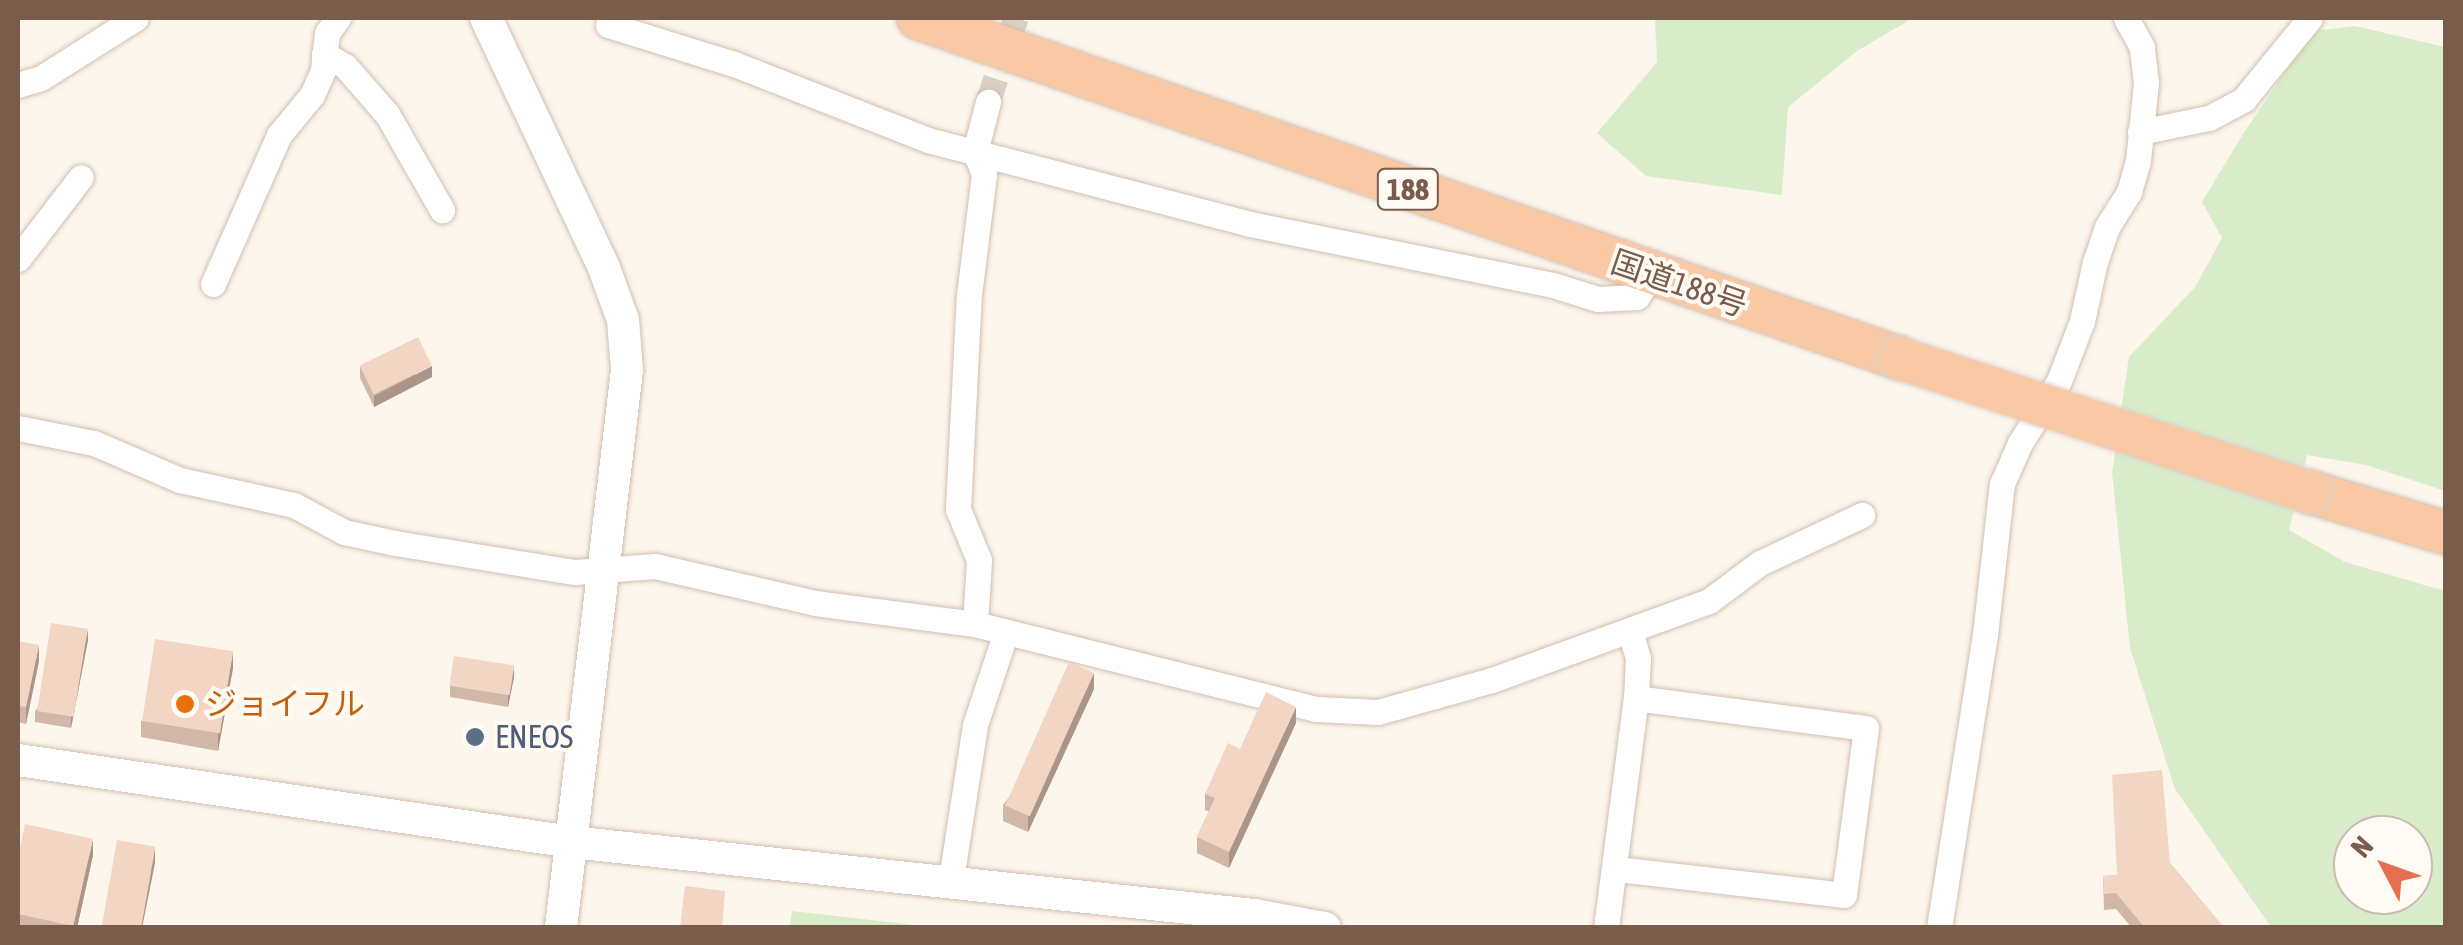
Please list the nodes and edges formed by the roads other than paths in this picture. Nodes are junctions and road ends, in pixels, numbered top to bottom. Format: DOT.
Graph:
graph roads {
  1 [pos="136,18"];
  2 [pos="338,18"];
  3 [pos="486,18"];
  4 [pos="918,18"];
  5 [pos="2126,18"];
  6 [pos="2310,18"];
  7 [pos="608,25"];
  8 [pos="324,54"];
  9 [pos="18,85"];
  10 [pos="988,102"];
  11 [pos="2140,132"];
  12 [pos="975,152"];
  13 [pos="81,177"];
  14 [pos="442,210"];
  15 [pos="18,259"];
  16 [pos="1651,275"];
  17 [pos="214,284"];
  18 [pos="18,428"];
  19 [pos="1862,515"];
  20 [pos="2446,534"];
  21 [pos="604,567"];
  22 [pos="974,624"];
  23 [pos="1630,631"];
  24 [pos="1006,632"];
  25 [pos="1636,698"];
  26 [pos="18,760"];
  27 [pos="571,842"];
  28 [pos="1617,869"];
  29 [pos="950,884"];
  30 [pos="561,928"];
  31 [pos="1325,928"];
  32 [pos="1606,928"];
  33 [pos="1939,928"];
  1 -- 9 [label="street"];
  2 -- 8 [label="street"];
  3 -- 21 [label="street"];
  4 -- 16 [label="highway, 国道188号 / 188"];
  5 -- 11 [label="street"];
  6 -- 11 [label="street"];
  7 -- 12 [label="street"];
  8 -- 14 [label="street"];
  8 -- 17 [label="street"];
  10 -- 12 [label="street"];
  11 -- 33 [label="street"];
  12 -- 16 [label="street"];
  12 -- 22 [label="street"];
  13 -- 15 [label="street"];
  16 -- 20 [label="highway, 国道188号 / 188, bridge"];
  18 -- 21 [label="street"];
  19 -- 23 [label="street"];
  21 -- 22 [label="street"];
  21 -- 27 [label="street"];
  22 -- 24 [label="street"];
  23 -- 24 [label="street"];
  23 -- 25 [label="street"];
  24 -- 29 [label="street"];
  25 -- 28 [label="street"];
  25 -- 28 [label="street"];
  26 -- 27 [label="street"];
  27 -- 29 [label="street"];
  27 -- 30 [label="street"];
  28 -- 32 [label="street"];
  29 -- 31 [label="street"];
}
